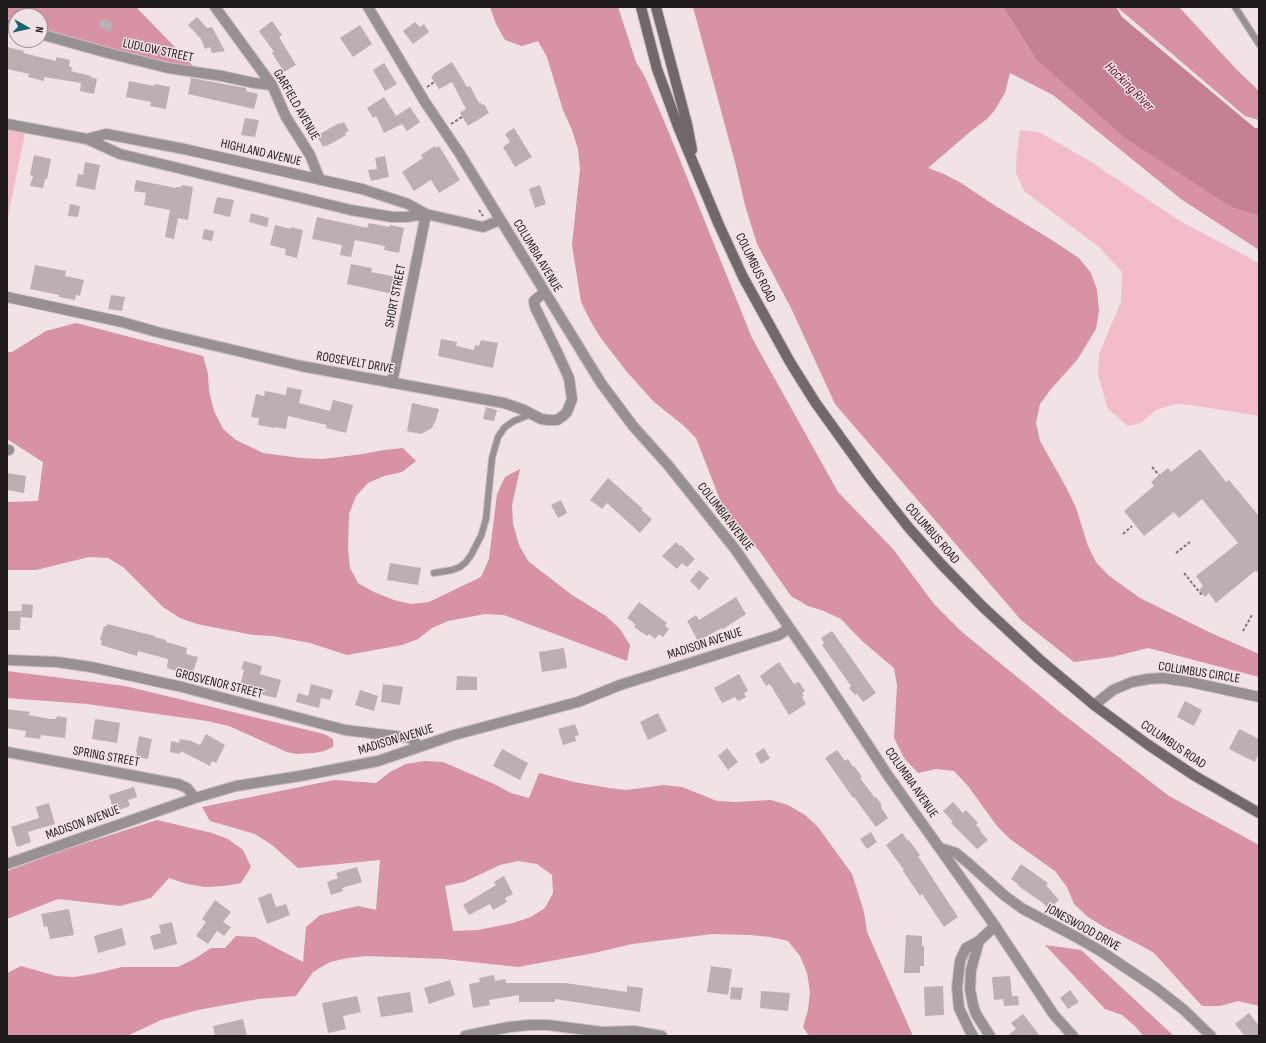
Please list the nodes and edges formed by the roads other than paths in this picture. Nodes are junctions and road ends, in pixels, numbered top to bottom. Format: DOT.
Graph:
graph roads {
  1 [pos="215,7"];
  2 [pos="368,7"];
  3 [pos="640,7"];
  4 [pos="656,7"];
  5 [pos="1235,7"];
  6 [pos="48,36"];
  7 [pos="1259,44"];
  8 [pos="272,85"];
  9 [pos="7,124"];
  10 [pos="87,140"];
  11 [pos="697,174"];
  12 [pos="320,180"];
  13 [pos="426,214"];
  14 [pos="500,220"];
  15 [pos="544,293"];
  16 [pos="7,297"];
  17 [pos="392,383"];
  18 [pos="531,414"];
  19 [pos="434,572"];
  20 [pos="789,628"];
  21 [pos="7,660"];
  22 [pos="1259,697"];
  23 [pos="1094,705"];
  24 [pos="419,747"];
  25 [pos="7,752"];
  26 [pos="195,798"];
  27 [pos="1259,813"];
  28 [pos="940,848"];
  29 [pos="7,864"];
  30 [pos="995,926"];
  31 [pos="979,941"];
  32 [pos="607,1034"];
  33 [pos="465,1036"];
  34 [pos="662,1036"];
  35 [pos="973,1036"];
  36 [pos="990,1036"];
  37 [pos="1073,1036"];
  38 [pos="1211,1036"];
  1 -- 8 [label="street, GARFIELD AVENUE"];
  2 -- 14 [label="street, COLUMBIA AVENUE"];
  3 -- 11 [label="main road, COLUMBUS ROAD"];
  4 -- 11 [label="main road, COLUMBUS ROAD"];
  5 -- 7 [label="lane"];
  6 -- 8 [label="street, LUDLOW STREET"];
  8 -- 12 [label="street, GARFIELD AVENUE"];
  9 -- 10 [label="street, HIGHLAND AVENUE"];
  10 -- 12 [label="street, HIGHLAND AVENUE"];
  10 -- 13 [label="street, HIGHLAND AVENUE"];
  11 -- 23 [label="main road, COLUMBUS ROAD"];
  12 -- 13 [label="street, HIGHLAND AVENUE"];
  13 -- 14 [label="street, HIGHLAND AVENUE"];
  13 -- 17 [label="street, SHORT STREET"];
  14 -- 15 [label="street, COLUMBIA AVENUE"];
  15 -- 18 [label="street, ROOSEVELT DRIVE"];
  15 -- 20 [label="street, COLUMBIA AVENUE"];
  16 -- 17 [label="street, ROOSEVELT DRIVE"];
  17 -- 18 [label="street, ROOSEVELT DRIVE"];
  18 -- 19 [label="lane"];
  20 -- 24 [label="street, MADISON AVENUE"];
  20 -- 28 [label="street, COLUMBIA AVENUE"];
  21 -- 24 [label="street, GROSVENOR STREET"];
  22 -- 23 [label="street, COLUMBUS CIRCLE"];
  23 -- 27 [label="main road, COLUMBUS ROAD"];
  24 -- 26 [label="street, MADISON AVENUE"];
  25 -- 26 [label="street, SPRING STREET"];
  26 -- 29 [label="street, MADISON AVENUE"];
  28 -- 30 [label="street, COLUMBIA AVENUE"];
  28 -- 38 [label="street, JONESWOOD DRIVE"];
  30 -- 31 [label="street"];
  30 -- 37 [label="street, COLUMBIA AVENUE"];
  31 -- 35 [label="street"];
  31 -- 36 [label="street"];
  32 -- 33 [label="street"];
  32 -- 34 [label="street"];
}
